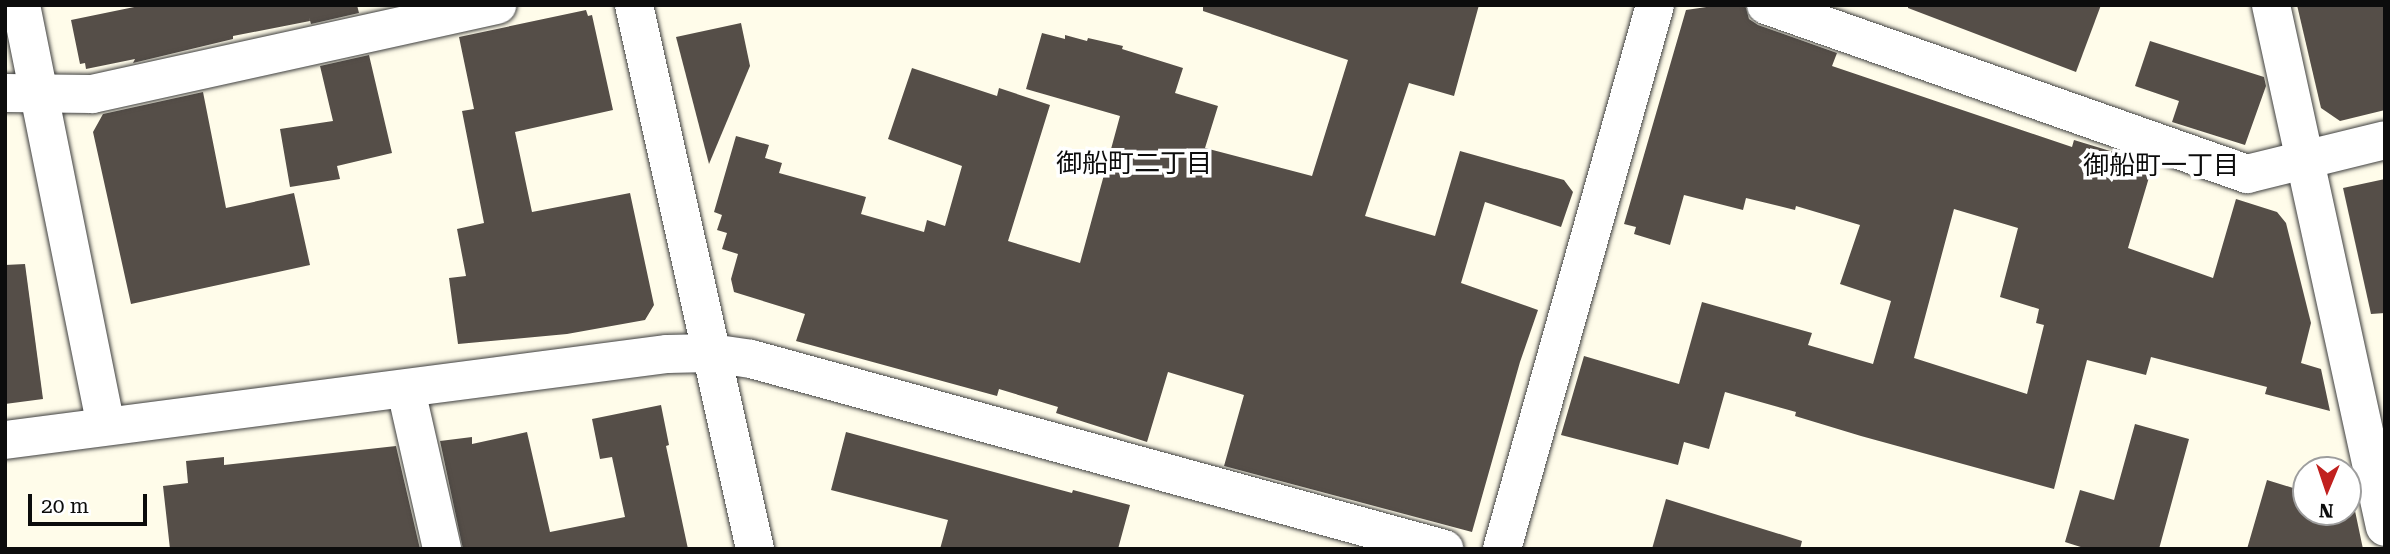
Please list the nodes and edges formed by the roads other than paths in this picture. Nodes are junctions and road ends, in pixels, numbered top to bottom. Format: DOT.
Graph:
graph roads {
  1 [pos="21,5"];
  2 [pos="497,5"];
  3 [pos="634,5"];
  4 [pos="1655,5"];
  5 [pos="1766,5"];
  6 [pos="2271,5"];
  7 [pos="22,94"];
  8 [pos="2385,140"];
  9 [pos="2304,162"];
  10 [pos="711,353"];
  11 [pos="405,390"];
  12 [pos="106,426"];
  13 [pos="5,440"];
  14 [pos="2385,527"];
  15 [pos="442,549"];
  16 [pos="755,549"];
  17 [pos="1444,549"];
  18 [pos="1502,549"];
  1 -- 7 [label="street"];
  2 -- 7 [label="street"];
  3 -- 10 [label="street"];
  4 -- 18 [label="street"];
  5 -- 9 [label="street"];
  6 -- 9 [label="street"];
  7 -- 12 [label="street"];
  8 -- 9 [label="street"];
  9 -- 14 [label="street"];
  10 -- 11 [label="street"];
  10 -- 16 [label="street"];
  10 -- 17 [label="street"];
  11 -- 12 [label="street"];
  11 -- 15 [label="street"];
  12 -- 13 [label="street"];
}
